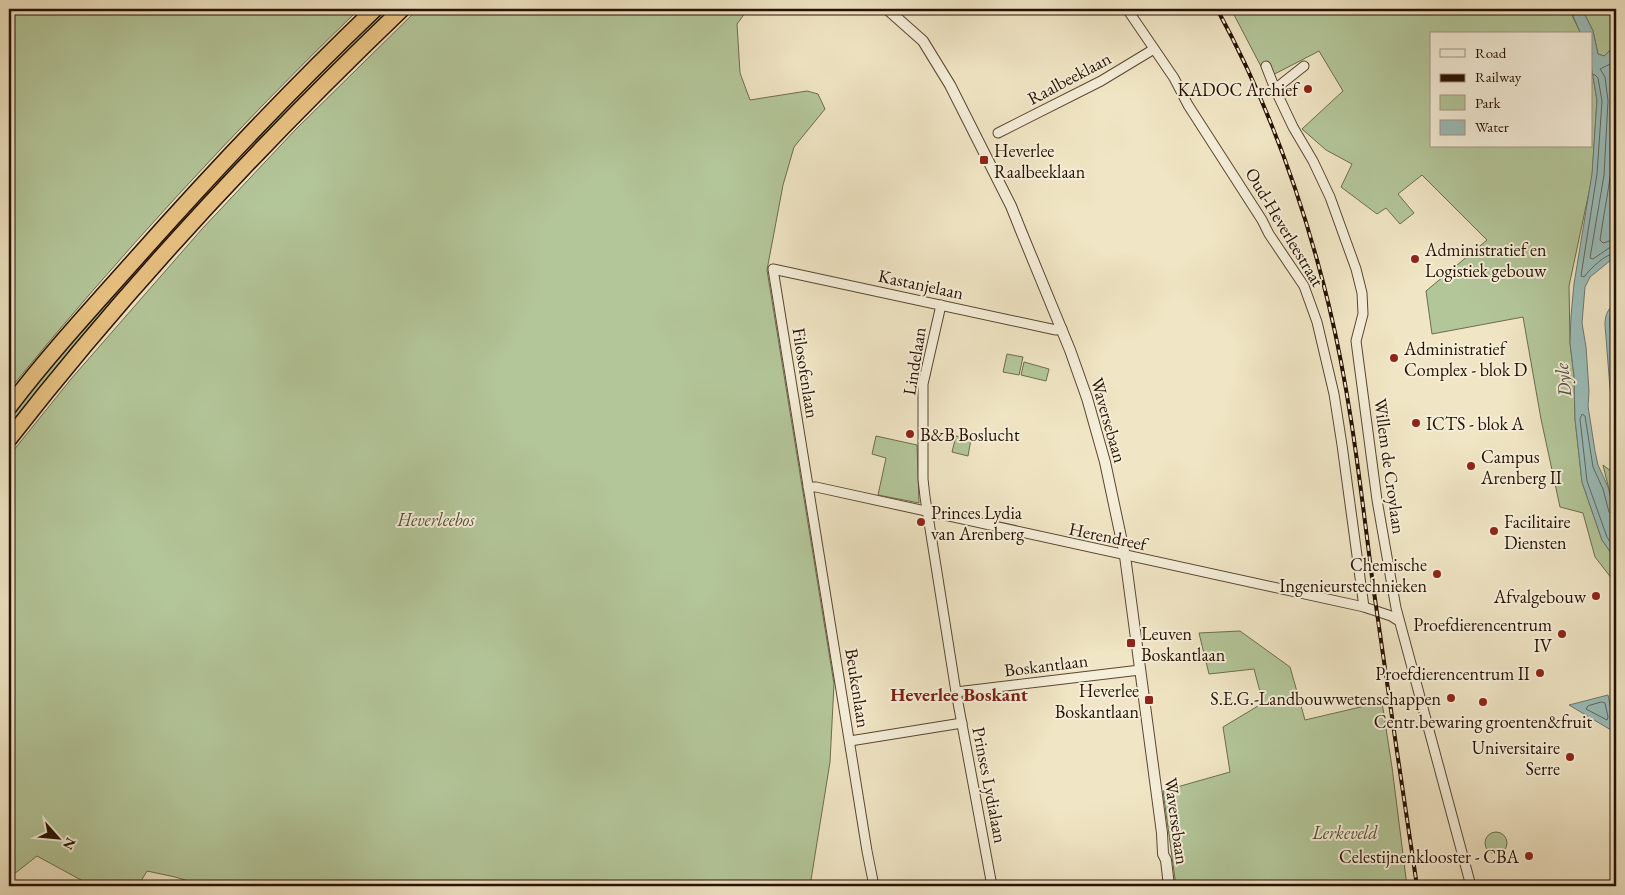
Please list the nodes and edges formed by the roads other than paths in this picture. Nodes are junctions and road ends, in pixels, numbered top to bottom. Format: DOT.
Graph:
graph roads {
  1 [pos="375,9"];
  2 [pos="402,9"];
  3 [pos="887,9"];
  4 [pos="1127,9"];
  5 [pos="1154,49"];
  6 [pos="1266,66"];
  7 [pos="1304,66"];
  8 [pos="1275,89"];
  9 [pos="998,133"];
  10 [pos="773,269"];
  11 [pos="941,305"];
  12 [pos="1062,329"];
  13 [pos="9,407"];
  14 [pos="9,439"];
  15 [pos="808,488"];
  16 [pos="927,512"];
  17 [pos="1125,556"];
  18 [pos="1364,607"];
  19 [pos="1399,621"];
  20 [pos="1140,670"];
  21 [pos="956,692"];
  22 [pos="962,723"];
  23 [pos="850,741"];
  24 [pos="874,886"];
  25 [pos="992,886"];
  26 [pos="1169,886"];
  27 [pos="1471,886"];
  1 -- 13 [label="highway"];
  2 -- 14 [label="highway"];
  3 -- 12 [label="street, Waversebaan"];
  4 -- 5 [label="street, Oud-Heverleestraat"];
  5 -- 9 [label="street, Raalbeeklaan"];
  5 -- 18 [label="street, Oud-Heverleestraat"];
  6 -- 8 [label="street, Willem de Croylaan"];
  7 -- 8 [label="street"];
  8 -- 19 [label="street, Willem de Croylaan"];
  10 -- 11 [label="street, Kastanjelaan"];
  10 -- 15 [label="street, Filosofenlaan"];
  11 -- 12 [label="street, Kastanjelaan"];
  11 -- 16 [label="street, Lindelaan"];
  12 -- 17 [label="street, Waversebaan"];
  15 -- 16 [label="street, Herendreef"];
  15 -- 23 [label="street, Beukenlaan"];
  16 -- 17 [label="street, Herendreef"];
  16 -- 21 [label="street, Prinses Lydialaan"];
  17 -- 18 [label="street, Herendreef"];
  17 -- 20 [label="street, Waversebaan"];
  18 -- 19 [label="street, Herendreef"];
  19 -- 27 [label="street, Willem de Croylaan"];
  20 -- 21 [label="street, Boskantlaan"];
  20 -- 26 [label="street, Waversebaan"];
  21 -- 22 [label="street, Prinses Lydialaan"];
  22 -- 23 [label="street"];
  22 -- 25 [label="street, Prinses Lydialaan"];
  23 -- 24 [label="street, Beukenlaan"];
}
